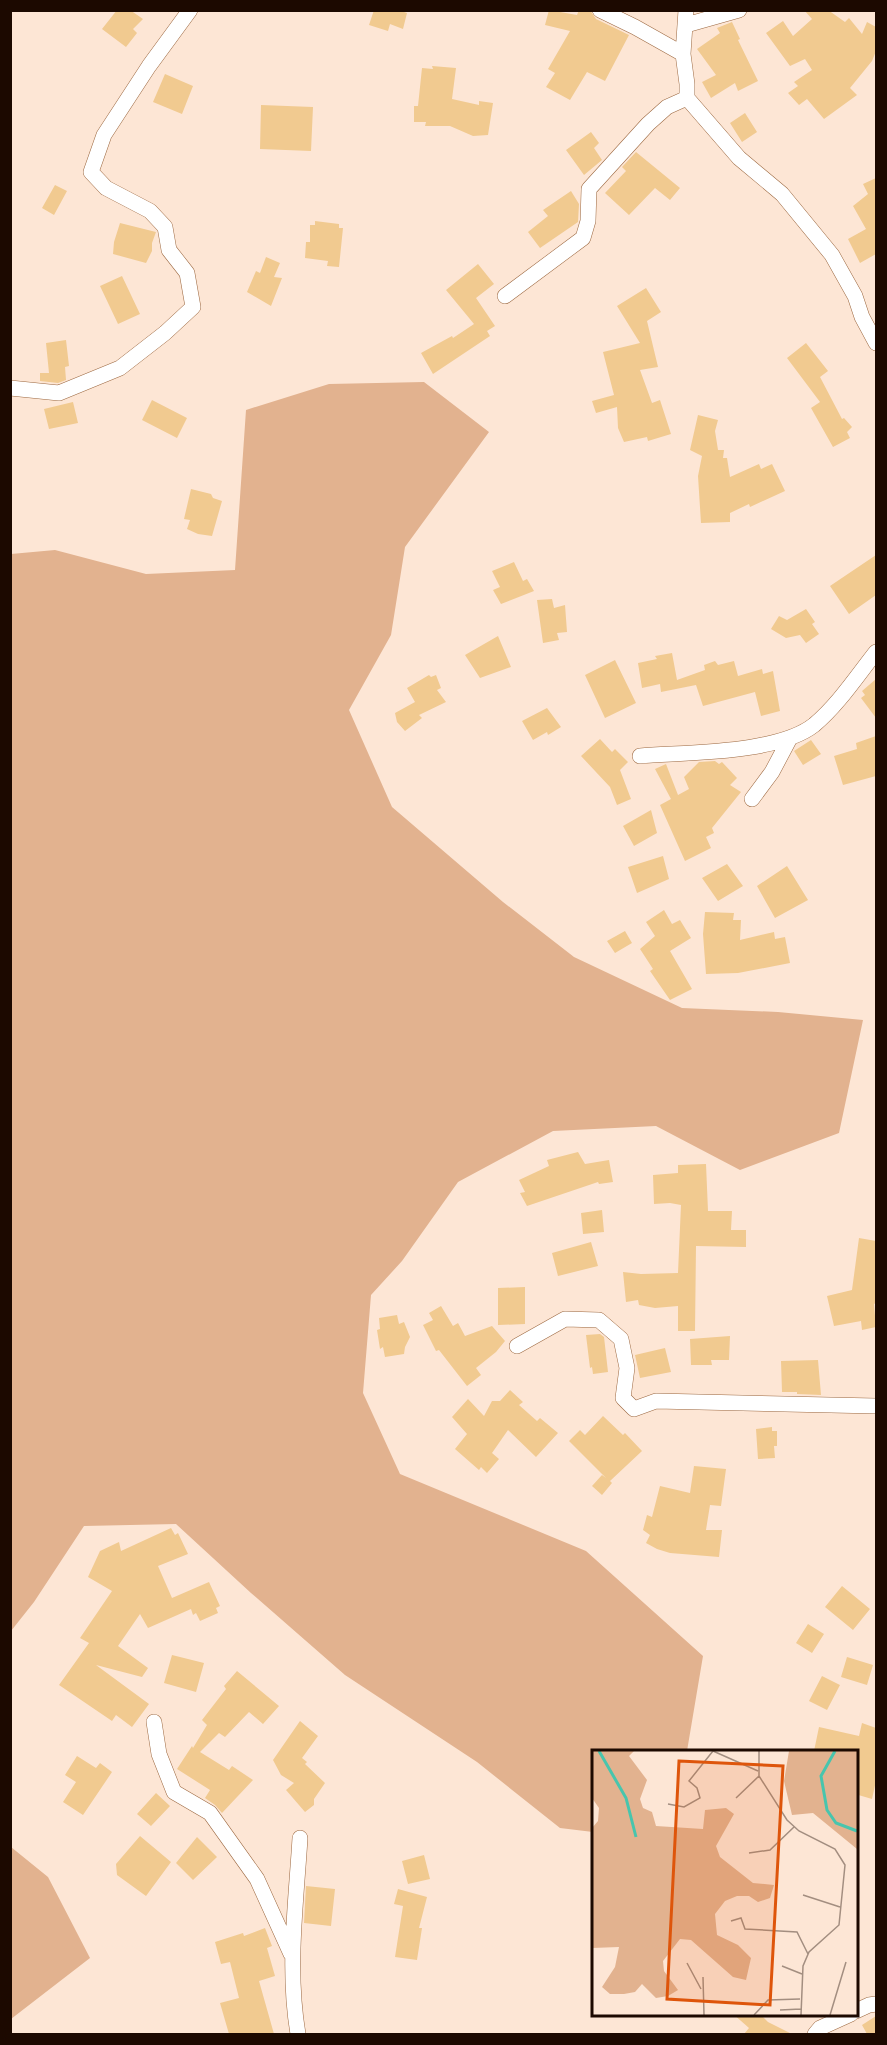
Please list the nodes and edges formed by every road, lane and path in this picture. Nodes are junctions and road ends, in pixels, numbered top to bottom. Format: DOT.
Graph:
graph roads {
  1 [pos="190,10"];
  2 [pos="600,10"];
  3 [pos="740,10"];
  4 [pos="686,18"];
  5 [pos="683,54"];
  6 [pos="687,98"];
  7 [pos="505,296"];
  8 [pos="876,343"];
  9 [pos="10,388"];
  10 [pos="876,652"];
  11 [pos="790,738"];
  12 [pos="640,756"];
  13 [pos="752,799"];
  14 [pos="517,1346"];
  15 [pos="876,1406"];
  16 [pos="154,1722"];
  17 [pos="300,1838"];
  18 [pos="291,1954"];
  19 [pos="876,2004"];
  20 [pos="857,2010"];
  21 [pos="847,2015"];
  22 [pos="298,2034"];
  23 [pos="815,2034"];
  1 -- 9 [label="street"];
  2 -- 5 [label="street"];
  3 -- 4 [label="street"];
  4 -- 5 [label="street"];
  5 -- 6 [label="street"];
  6 -- 7 [label="street"];
  6 -- 8 [label="street"];
  10 -- 11 [label="street"];
  11 -- 12 [label="street"];
  11 -- 13 [label="street"];
  14 -- 15 [label="street"];
  16 -- 18 [label="street"];
  17 -- 18 [label="street"];
  18 -- 22 [label="street"];
  19 -- 20 [label="street"];
  21 -- 23 [label="street"];
}
